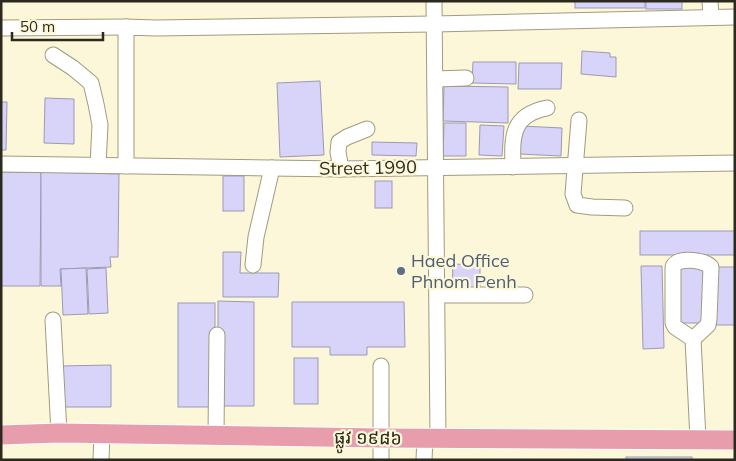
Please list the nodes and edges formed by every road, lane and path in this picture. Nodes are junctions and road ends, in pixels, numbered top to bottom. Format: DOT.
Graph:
graph roads {
  1 [pos="434,1"];
  2 [pos="710,1"];
  3 [pos="712,17"];
  4 [pos="735,17"];
  5 [pos="434,24"];
  6 [pos="126,27"];
  7 [pos="1,28"];
  8 [pos="53,55"];
  9 [pos="466,78"];
  10 [pos="435,79"];
  11 [pos="547,108"];
  12 [pos="579,120"];
  13 [pos="367,129"];
  14 [pos="735,163"];
  15 [pos="1,164"];
  16 [pos="98,165"];
  17 [pos="575,165"];
  18 [pos="126,166"];
  19 [pos="513,167"];
  20 [pos="272,168"];
  21 [pos="435,168"];
  22 [pos="342,169"];
  23 [pos="626,208"];
  24 [pos="253,264"];
  25 [pos="437,295"];
  26 [pos="525,295"];
  27 [pos="53,320"];
  28 [pos="217,335"];
  29 [pos="694,339"];
  30 [pos="382,366"];
  31 [pos="59,432"];
  32 [pos="102,433"];
  33 [pos="1,435"];
  34 [pos="216,435"];
  35 [pos="381,438"];
  36 [pos="431,438"];
  37 [pos="698,439"];
  38 [pos="735,440"];
  39 [pos="101,460"];
  40 [pos="381,460"];
  41 [pos="424,460"];
  1 -- 5 [label="street"];
  2 -- 3 [label="street"];
  3 -- 4 [label="street"];
  3 -- 5 [label="street"];
  5 -- 6 [label="street"];
  5 -- 10 [label="street"];
  6 -- 7 [label="street"];
  6 -- 18 [label="street"];
  8 -- 16 [label="street"];
  9 -- 10 [label="street"];
  10 -- 21 [label="street"];
  11 -- 19 [label="street"];
  12 -- 17 [label="street"];
  13 -- 22 [label="street"];
  14 -- 17 [label="street, Street 1990"];
  15 -- 16 [label="street, Street 1990"];
  16 -- 18 [label="street, Street 1990"];
  17 -- 19 [label="street, Street 1990"];
  17 -- 23 [label="street"];
  18 -- 20 [label="street, Street 1990"];
  19 -- 21 [label="street, Street 1990"];
  20 -- 22 [label="street, Street 1990"];
  20 -- 24 [label="street"];
  21 -- 22 [label="street, Street 1990"];
  21 -- 25 [label="street"];
  25 -- 26 [label="street"];
  25 -- 36 [label="street"];
  27 -- 31 [label="street"];
  28 -- 34 [label="street"];
  29 -- 29 [label="street"];
  29 -- 37 [label="street"];
  30 -- 35 [label="street"];
  31 -- 32 [label="main road, ផ្លូវ ១៩៨៦"];
  31 -- 33 [label="main road, ផ្លូវ ១៩៨៦"];
  32 -- 34 [label="main road, ផ្លូវ ១៩៨៦"];
  32 -- 39 [label="street"];
  34 -- 35 [label="main road, ផ្លូវ ១៩៨៦"];
  35 -- 36 [label="main road, ផ្លូវ ១៩៨៦"];
  35 -- 40 [label="street"];
  36 -- 37 [label="main road, ផ្លូវ ១៩៨៦"];
  36 -- 41 [label="street"];
  37 -- 38 [label="main road, ផ្លូវ ១៩៨៦"];
}
